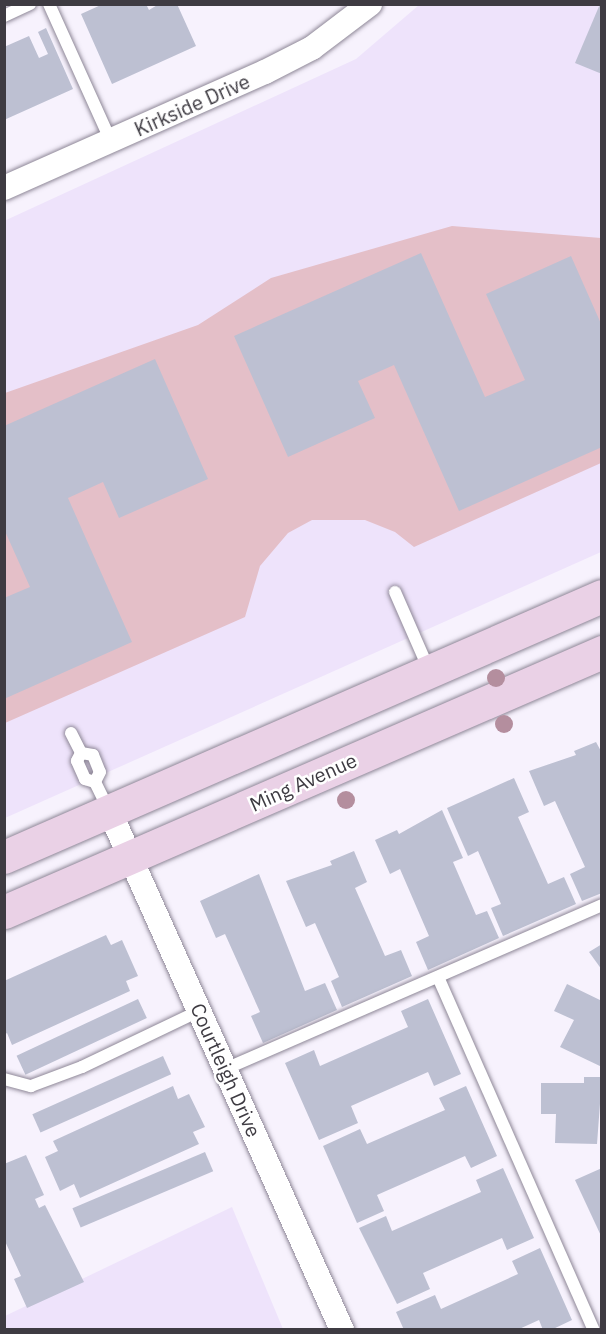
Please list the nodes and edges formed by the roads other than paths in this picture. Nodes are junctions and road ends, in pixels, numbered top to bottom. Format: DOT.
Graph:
graph roads {
  1 [pos="30,4"];
  2 [pos="49,4"];
  3 [pos="370,4"];
  4 [pos="4,16"];
  5 [pos="111,141"];
  6 [pos="4,188"];
  7 [pos="394,592"];
  8 [pos="602,596"];
  9 [pos="602,652"];
  10 [pos="430,671"];
  11 [pos="71,733"];
  12 [pos="102,796"];
  13 [pos="4,857"];
  14 [pos="130,857"];
  15 [pos="602,905"];
  16 [pos="4,912"];
  17 [pos="438,977"];
  18 [pos="199,1011"];
  19 [pos="225,1069"];
  20 [pos="4,1079"];
  21 [pos="342,1329"];
  22 [pos="594,1329"];
  1 -- 4 [label="lane"];
  2 -- 5 [label="lane"];
  3 -- 5 [label="street, Kirkside Drive"];
  5 -- 6 [label="street, Kirkside Drive"];
  7 -- 10 [label="lane"];
  8 -- 10 [label="main road"];
  9 -- 14 [label="main road, Ming Avenue"];
  10 -- 12 [label="main road"];
  11 -- 12 [label="lane"];
  12 -- 13 [label="main road"];
  12 -- 14 [label="street, Courtleigh Drive"];
  14 -- 16 [label="main road, Ming Avenue"];
  14 -- 18 [label="street, Courtleigh Drive"];
  15 -- 17 [label="lane"];
  17 -- 19 [label="lane"];
  17 -- 22 [label="lane"];
  18 -- 19 [label="street, Courtleigh Drive"];
  18 -- 20 [label="lane"];
  19 -- 21 [label="street, Courtleigh Drive"];
}
